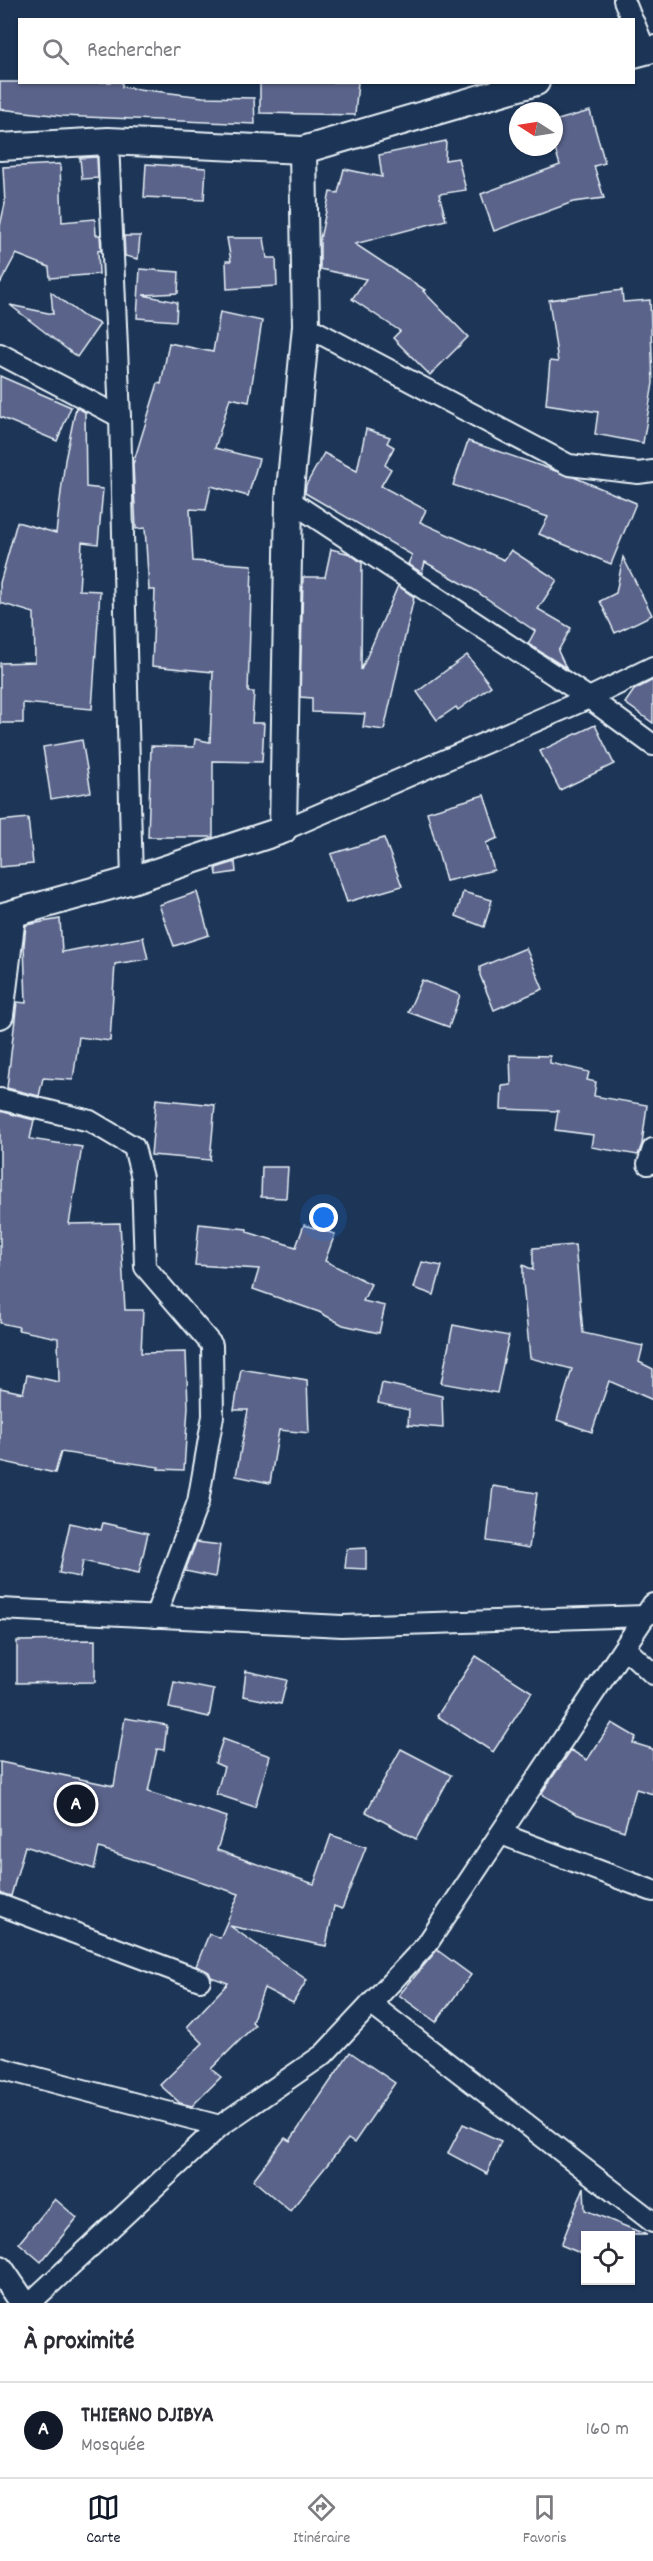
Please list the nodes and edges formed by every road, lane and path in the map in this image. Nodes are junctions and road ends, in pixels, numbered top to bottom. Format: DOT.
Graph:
graph roads {
  1 [pos="624,0"];
  2 [pos="632,18"];
  3 [pos="635,26"];
  4 [pos="644,51"];
  5 [pos="529,84"];
  6 [pos="108,141"];
  7 [pos="0,147"];
  8 [pos="303,150"];
  9 [pos="306,326"];
  10 [pos="0,354"];
  11 [pos="120,417"];
  12 [pos="653,471"];
  13 [pos="289,500"];
  14 [pos="653,667"];
  15 [pos="589,698"];
  16 [pos="653,745"];
  17 [pos="283,830"];
  18 [pos="132,880"];
  19 [pos="6,917"];
  20 [pos="0,1015"];
  21 [pos="0,1099"];
  22 [pos="0,1609"];
  23 [pos="650,1610"];
  24 [pos="155,1617"];
  25 [pos="626,1649"];
  26 [pos="653,1674"];
  27 [pos="501,1834"];
  28 [pos="653,1891"];
  29 [pos="0,1905"];
  30 [pos="200,1980"];
  31 [pos="371,2004"];
  32 [pos="0,2068"];
  33 [pos="220,2126"];
  34 [pos="653,2222"];
  35 [pos="0,2270"];
  36 [pos="23,2303"];
  37 [pos="30,2303"];
  1 -- 2 [label="street"];
  3 -- 4 [label="street"];
  5 -- 8 [label="street"];
  6 -- 7 [label="street"];
  6 -- 8 [label="street"];
  6 -- 11 [label="street"];
  8 -- 9 [label="street"];
  9 -- 12 [label="street"];
  9 -- 13 [label="street"];
  10 -- 11 [label="street"];
  11 -- 18 [label="street"];
  13 -- 15 [label="street"];
  13 -- 17 [label="street"];
  14 -- 15 [label="street"];
  15 -- 16 [label="street"];
  15 -- 17 [label="street"];
  17 -- 18 [label="street"];
  18 -- 19 [label="street"];
  19 -- 20 [label="street"];
  21 -- 24 [label="street"];
  22 -- 24 [label="street"];
  23 -- 24 [label="street"];
  23 -- 25 [label="street"];
  25 -- 26 [label="street"];
  25 -- 27 [label="street"];
  27 -- 28 [label="street"];
  27 -- 31 [label="street"];
  29 -- 30 [label="street"];
  31 -- 33 [label="street"];
  31 -- 34 [label="street"];
  32 -- 33 [label="street"];
  33 -- 37 [label="street"];
  35 -- 36 [label="street"];
}
